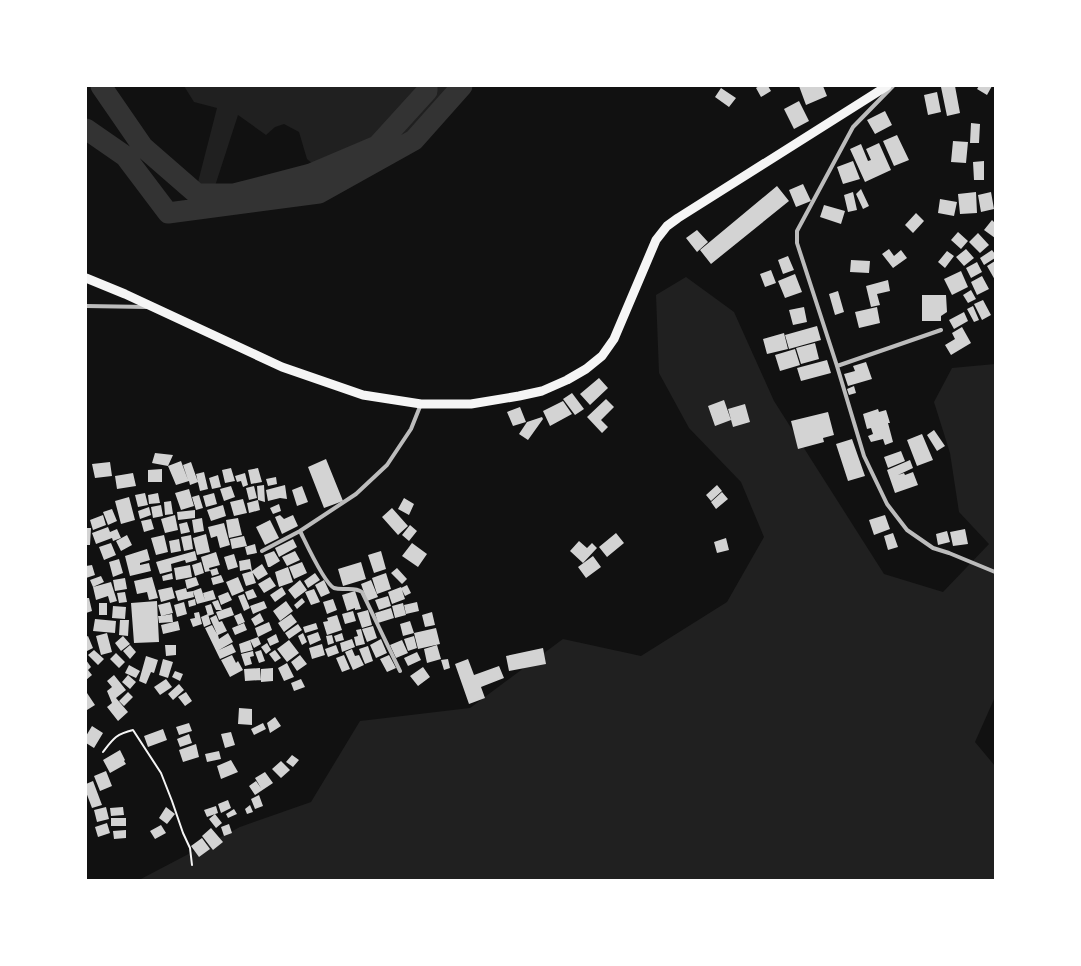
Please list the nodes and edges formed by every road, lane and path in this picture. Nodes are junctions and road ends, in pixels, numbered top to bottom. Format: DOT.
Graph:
graph roads {
  1 [pos="887,86"];
  2 [pos="893,86"];
  3 [pos="86,278"];
  4 [pos="86,306"];
  5 [pos="153,307"];
  6 [pos="942,330"];
  7 [pos="837,366"];
  8 [pos="421,404"];
  9 [pos="300,531"];
  10 [pos="262,551"];
  11 [pos="995,572"];
  12 [pos="400,671"];
  13 [pos="103,752"];
  14 [pos="192,865"];
  1 -- 8 [label="main road"];
  2 -- 7 [label="street"];
  3 -- 5 [label="main road"];
  4 -- 5 [label="street"];
  5 -- 8 [label="main road"];
  6 -- 7 [label="street"];
  7 -- 11 [label="street"];
  8 -- 9 [label="street"];
  9 -- 10 [label="street"];
  9 -- 12 [label="street"];
  13 -- 14 [label="path"];
}
